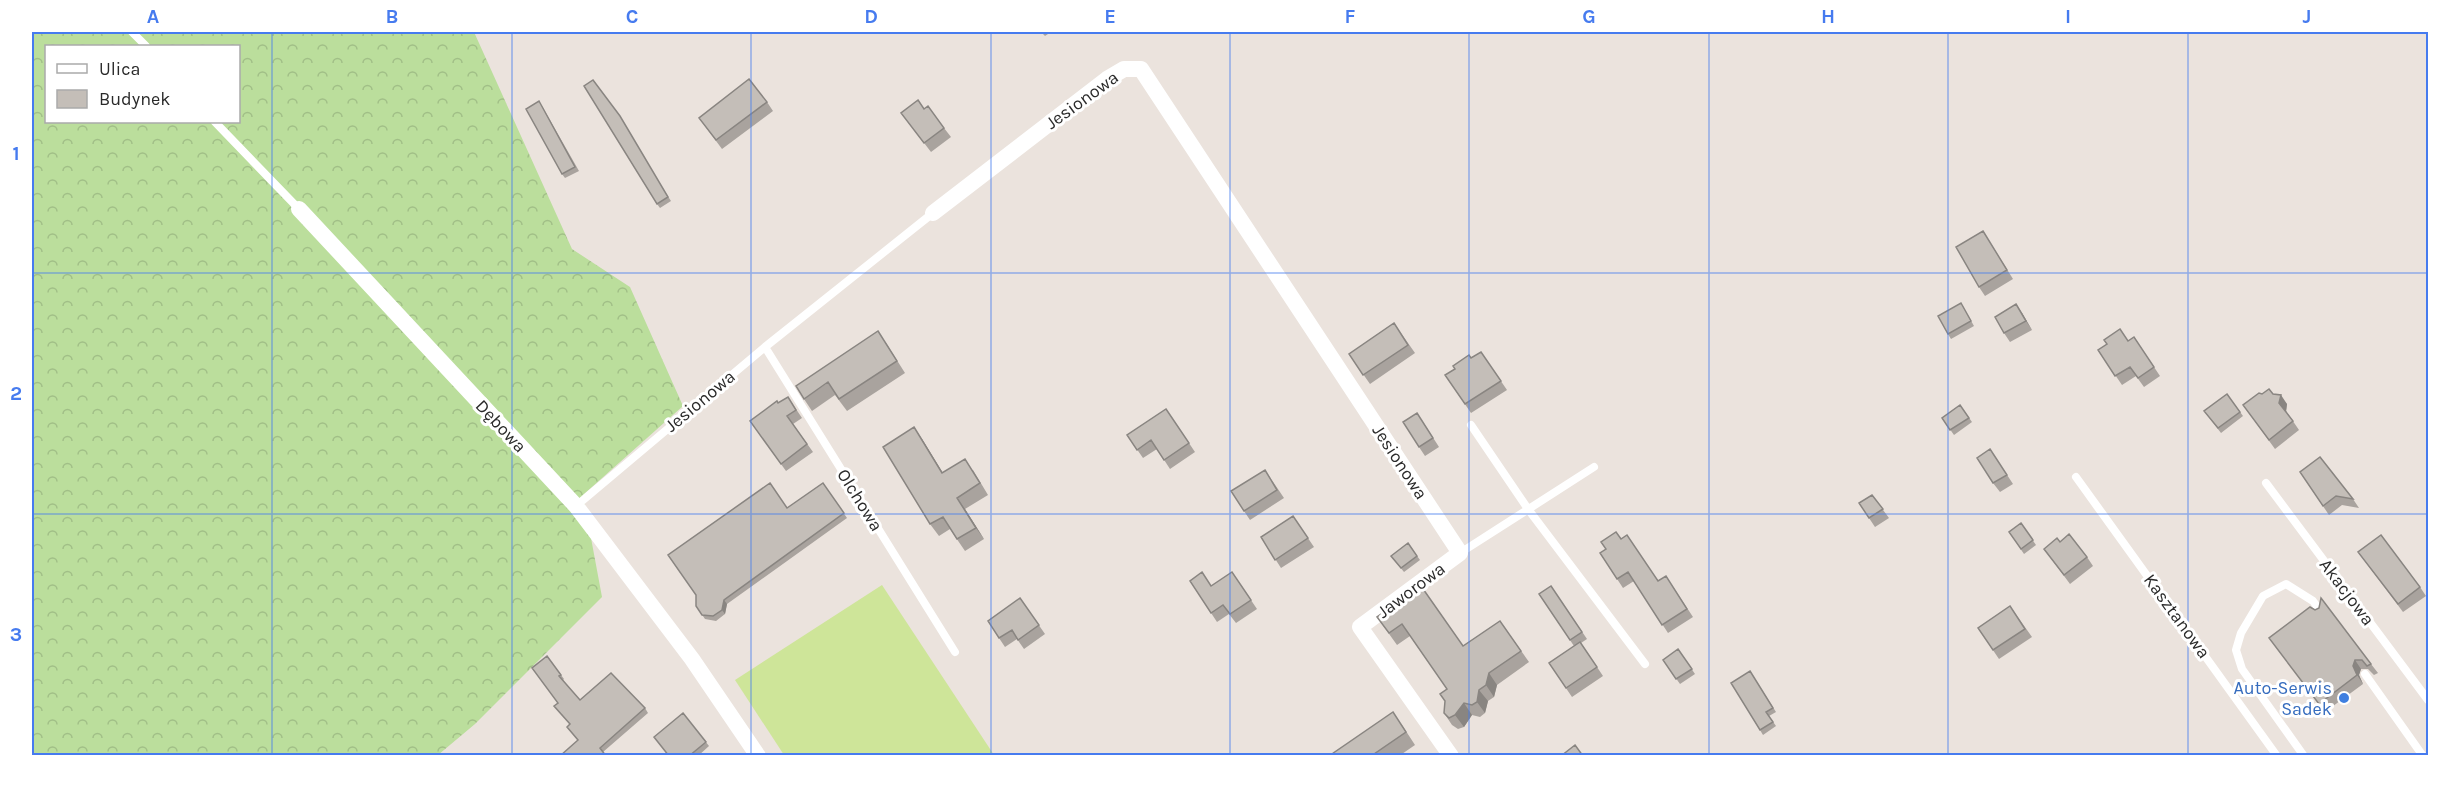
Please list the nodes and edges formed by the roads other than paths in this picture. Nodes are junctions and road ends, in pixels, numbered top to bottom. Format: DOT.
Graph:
graph roads {
  1 [pos="132,32"];
  2 [pos="145,45"];
  3 [pos="216,123"];
  4 [pos="299,209"];
  5 [pos="933,213"];
  6 [pos="765,347"];
  7 [pos="1471,425"];
  8 [pos="1594,468"];
  9 [pos="2076,477"];
  10 [pos="2266,483"];
  11 [pos="576,507"];
  12 [pos="1528,509"];
  13 [pos="1460,553"];
  14 [pos="2321,612"];
  15 [pos="955,652"];
  16 [pos="1645,664"];
  17 [pos="2365,674"];
  18 [pos="2428,700"];
  19 [pos="758,756"];
  20 [pos="1451,756"];
  21 [pos="2277,756"];
  22 [pos="2304,756"];
  23 [pos="2423,756"];
  1 -- 2 [label="lane"];
  3 -- 4 [label="lane, Dębowa"];
  4 -- 11 [label="street, Dębowa"];
  5 -- 6 [label="lane, Jesionowa"];
  5 -- 13 [label="street, Jesionowa"];
  6 -- 11 [label="lane, Jesionowa"];
  6 -- 15 [label="lane, Olchowa"];
  7 -- 12 [label="lane"];
  8 -- 12 [label="lane, Jaworowa"];
  9 -- 21 [label="lane, Kasztanowa"];
  10 -- 18 [label="lane, Akacjowa"];
  11 -- 19 [label="street, Dębowa"];
  12 -- 13 [label="lane, Jaworowa"];
  12 -- 16 [label="lane"];
  13 -- 20 [label="street, Jaworowa"];
  14 -- 22 [label="lane"];
  17 -- 23 [label="lane"];
}
